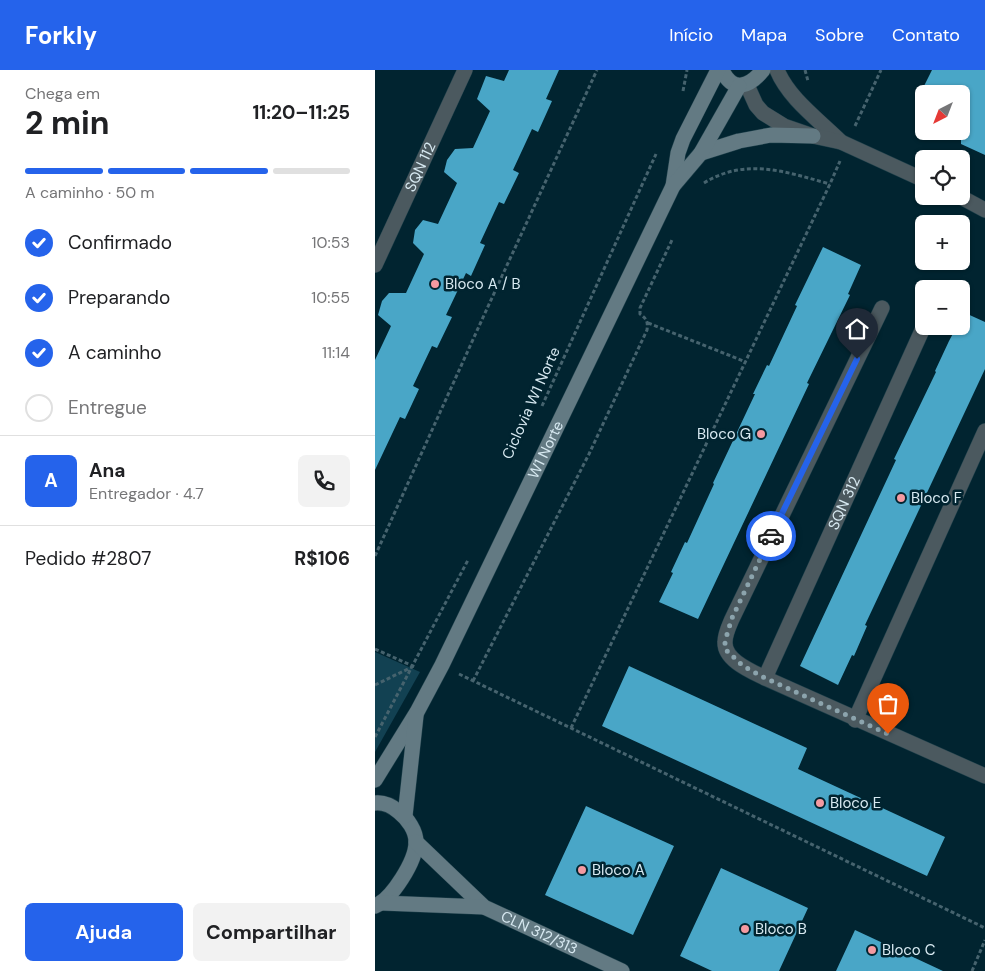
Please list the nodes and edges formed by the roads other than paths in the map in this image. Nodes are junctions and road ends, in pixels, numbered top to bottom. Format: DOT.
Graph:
graph roads {
  1 [pos="465,70"];
  2 [pos="720,70"];
  3 [pos="763,70"];
  4 [pos="777,70"];
  5 [pos="743,85"];
  6 [pos="813,136"];
  7 [pos="844,143"];
  8 [pos="701,153"];
  9 [pos="915,176"];
  10 [pos="673,186"];
  11 [pos="970,202"];
  12 [pos="985,210"];
  13 [pos="375,265"];
  14 [pos="882,308"];
  15 [pos="920,335"];
  16 [pos="985,431"];
  17 [pos="765,678"];
  18 [pos="417,712"];
  19 [pos="855,720"];
  20 [pos="985,776"];
  21 [pos="375,780"];
  22 [pos="375,802"];
  23 [pos="405,816"];
  24 [pos="416,842"];
  25 [pos="379,904"];
  26 [pos="484,907"];
  27 [pos="621,971"];
  1 -- 13 [label="street, SQN 112"];
  2 -- 5 [label="street"];
  2 -- 10 [label="street, W1 Norte"];
  3 -- 5 [label="street, W1 Norte"];
  4 -- 7 [label="street"];
  5 -- 6 [label="street"];
  5 -- 8 [label="street, W1 Norte"];
  6 -- 7 [label="street"];
  6 -- 8 [label="street"];
  7 -- 9 [label="street"];
  8 -- 10 [label="street, W1 Norte"];
  10 -- 18 [label="street, W1 Norte"];
  11 -- 12 [label="street"];
  14 -- 17 [label="street"];
  15 -- 17 [label="street, SQN 312"];
  16 -- 19 [label="street"];
  17 -- 19 [label="street"];
  18 -- 21 [label="street, W1 Norte"];
  18 -- 23 [label="street, W1 Norte"];
  19 -- 20 [label="street"];
  22 -- 23 [label="street"];
  23 -- 24 [label="street"];
  24 -- 25 [label="street"];
  24 -- 26 [label="street, CLN 312/313"];
  25 -- 26 [label="street, CLN 312/313"];
  26 -- 27 [label="street, CLN 312/313"];
}
